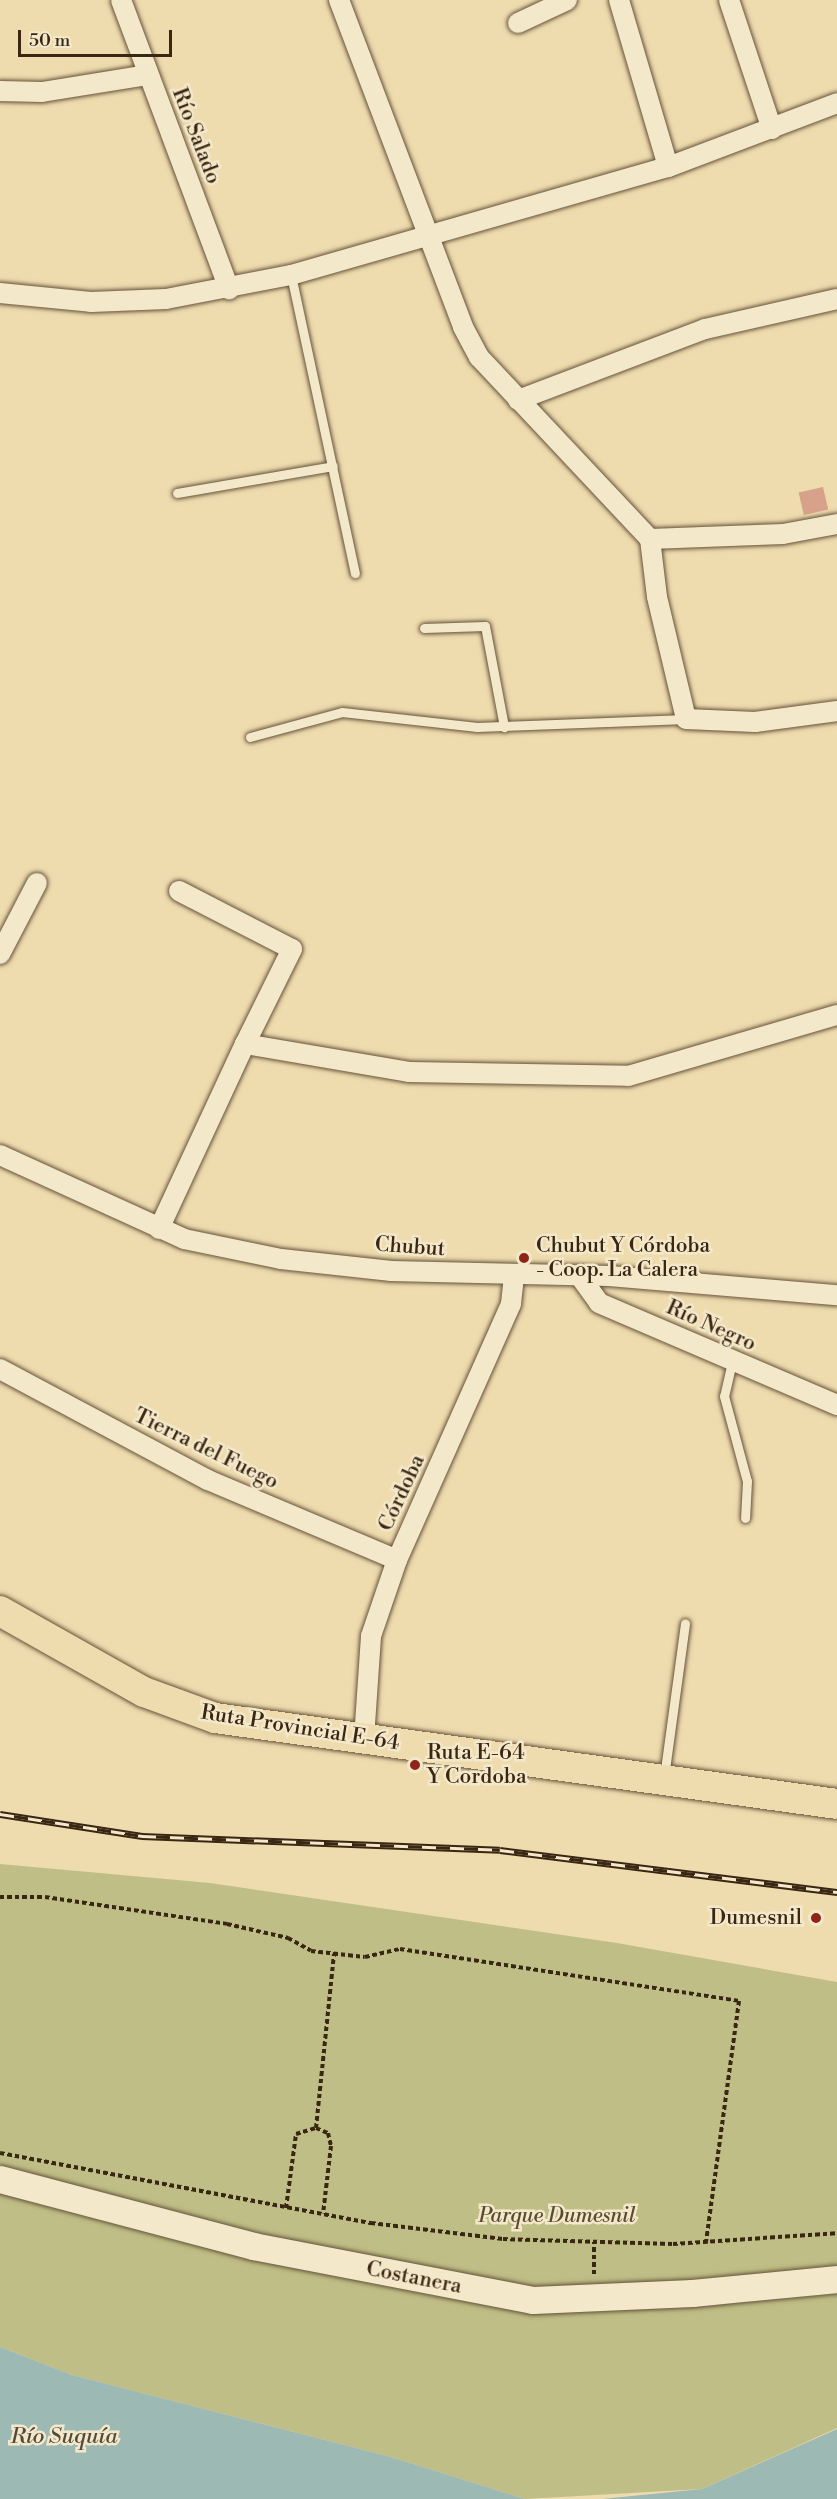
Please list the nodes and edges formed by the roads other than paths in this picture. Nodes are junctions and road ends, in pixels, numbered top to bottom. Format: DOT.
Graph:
graph roads {
  1 [pos="121,0"];
  2 [pos="339,0"];
  3 [pos="567,0"];
  4 [pos="619,0"];
  5 [pos="729,0"];
  6 [pos="518,23"];
  7 [pos="147,75"];
  8 [pos="0,91"];
  9 [pos="837,103"];
  10 [pos="772,129"];
  11 [pos="669,167"];
  12 [pos="430,236"];
  13 [pos="291,275"];
  14 [pos="229,289"];
  15 [pos="0,293"];
  16 [pos="837,299"];
  17 [pos="518,400"];
  18 [pos="333,466"];
  19 [pos="177,493"];
  20 [pos="837,524"];
  21 [pos="650,538"];
  22 [pos="355,573"];
  23 [pos="424,628"];
  24 [pos="837,711"];
  25 [pos="686,719"];
  26 [pos="504,727"];
  27 [pos="250,737"];
  28 [pos="38,883"];
  29 [pos="179,891"];
  30 [pos="0,954"];
  31 [pos="837,1014"];
  32 [pos="245,1044"];
  33 [pos="0,1155"];
  34 [pos="159,1229"];
  35 [pos="514,1275"];
  36 [pos="579,1275"];
  37 [pos="837,1295"];
  38 [pos="732,1362"];
  39 [pos="0,1369"];
  40 [pos="837,1405"];
  41 [pos="745,1518"];
  42 [pos="397,1560"];
  43 [pos="0,1611"];
  44 [pos="685,1623"];
  45 [pos="364,1739"];
  46 [pos="664,1780"];
  47 [pos="837,1804"];
  48 [pos="0,2179"];
  49 [pos="837,2279"];
  1 -- 7 [label="street, Río Salado"];
  2 -- 12 [label="street"];
  3 -- 6 [label="street"];
  4 -- 11 [label="street"];
  5 -- 10 [label="street"];
  7 -- 8 [label="street"];
  7 -- 14 [label="street, Río Salado"];
  9 -- 10 [label="street"];
  10 -- 11 [label="street"];
  11 -- 12 [label="street"];
  12 -- 13 [label="street"];
  12 -- 17 [label="street"];
  13 -- 14 [label="street"];
  13 -- 18 [label="lane"];
  14 -- 15 [label="street"];
  16 -- 17 [label="street"];
  17 -- 21 [label="street"];
  18 -- 19 [label="lane"];
  18 -- 22 [label="lane"];
  20 -- 21 [label="street"];
  21 -- 25 [label="street"];
  23 -- 26 [label="lane"];
  24 -- 25 [label="street"];
  25 -- 26 [label="lane"];
  26 -- 27 [label="lane"];
  28 -- 30 [label="street"];
  29 -- 32 [label="street"];
  31 -- 32 [label="street"];
  32 -- 34 [label="street"];
  33 -- 34 [label="street, Chubut"];
  34 -- 35 [label="street, Chubut"];
  35 -- 36 [label="street, Chubut"];
  35 -- 42 [label="street, Córdoba"];
  36 -- 37 [label="street, Chubut"];
  36 -- 38 [label="street, Río Negro"];
  38 -- 40 [label="street, Río Negro"];
  38 -- 41 [label="lane"];
  39 -- 42 [label="street, Tierra del Fuego"];
  42 -- 45 [label="street, Córdoba"];
  43 -- 45 [label="main road, Ruta Provincial E-64"];
  44 -- 46 [label="lane"];
  45 -- 46 [label="main road, Ruta Provincial E-64"];
  46 -- 47 [label="main road, Ruta Provincial E-64"];
  48 -- 49 [label="street, Costanera"];
}
